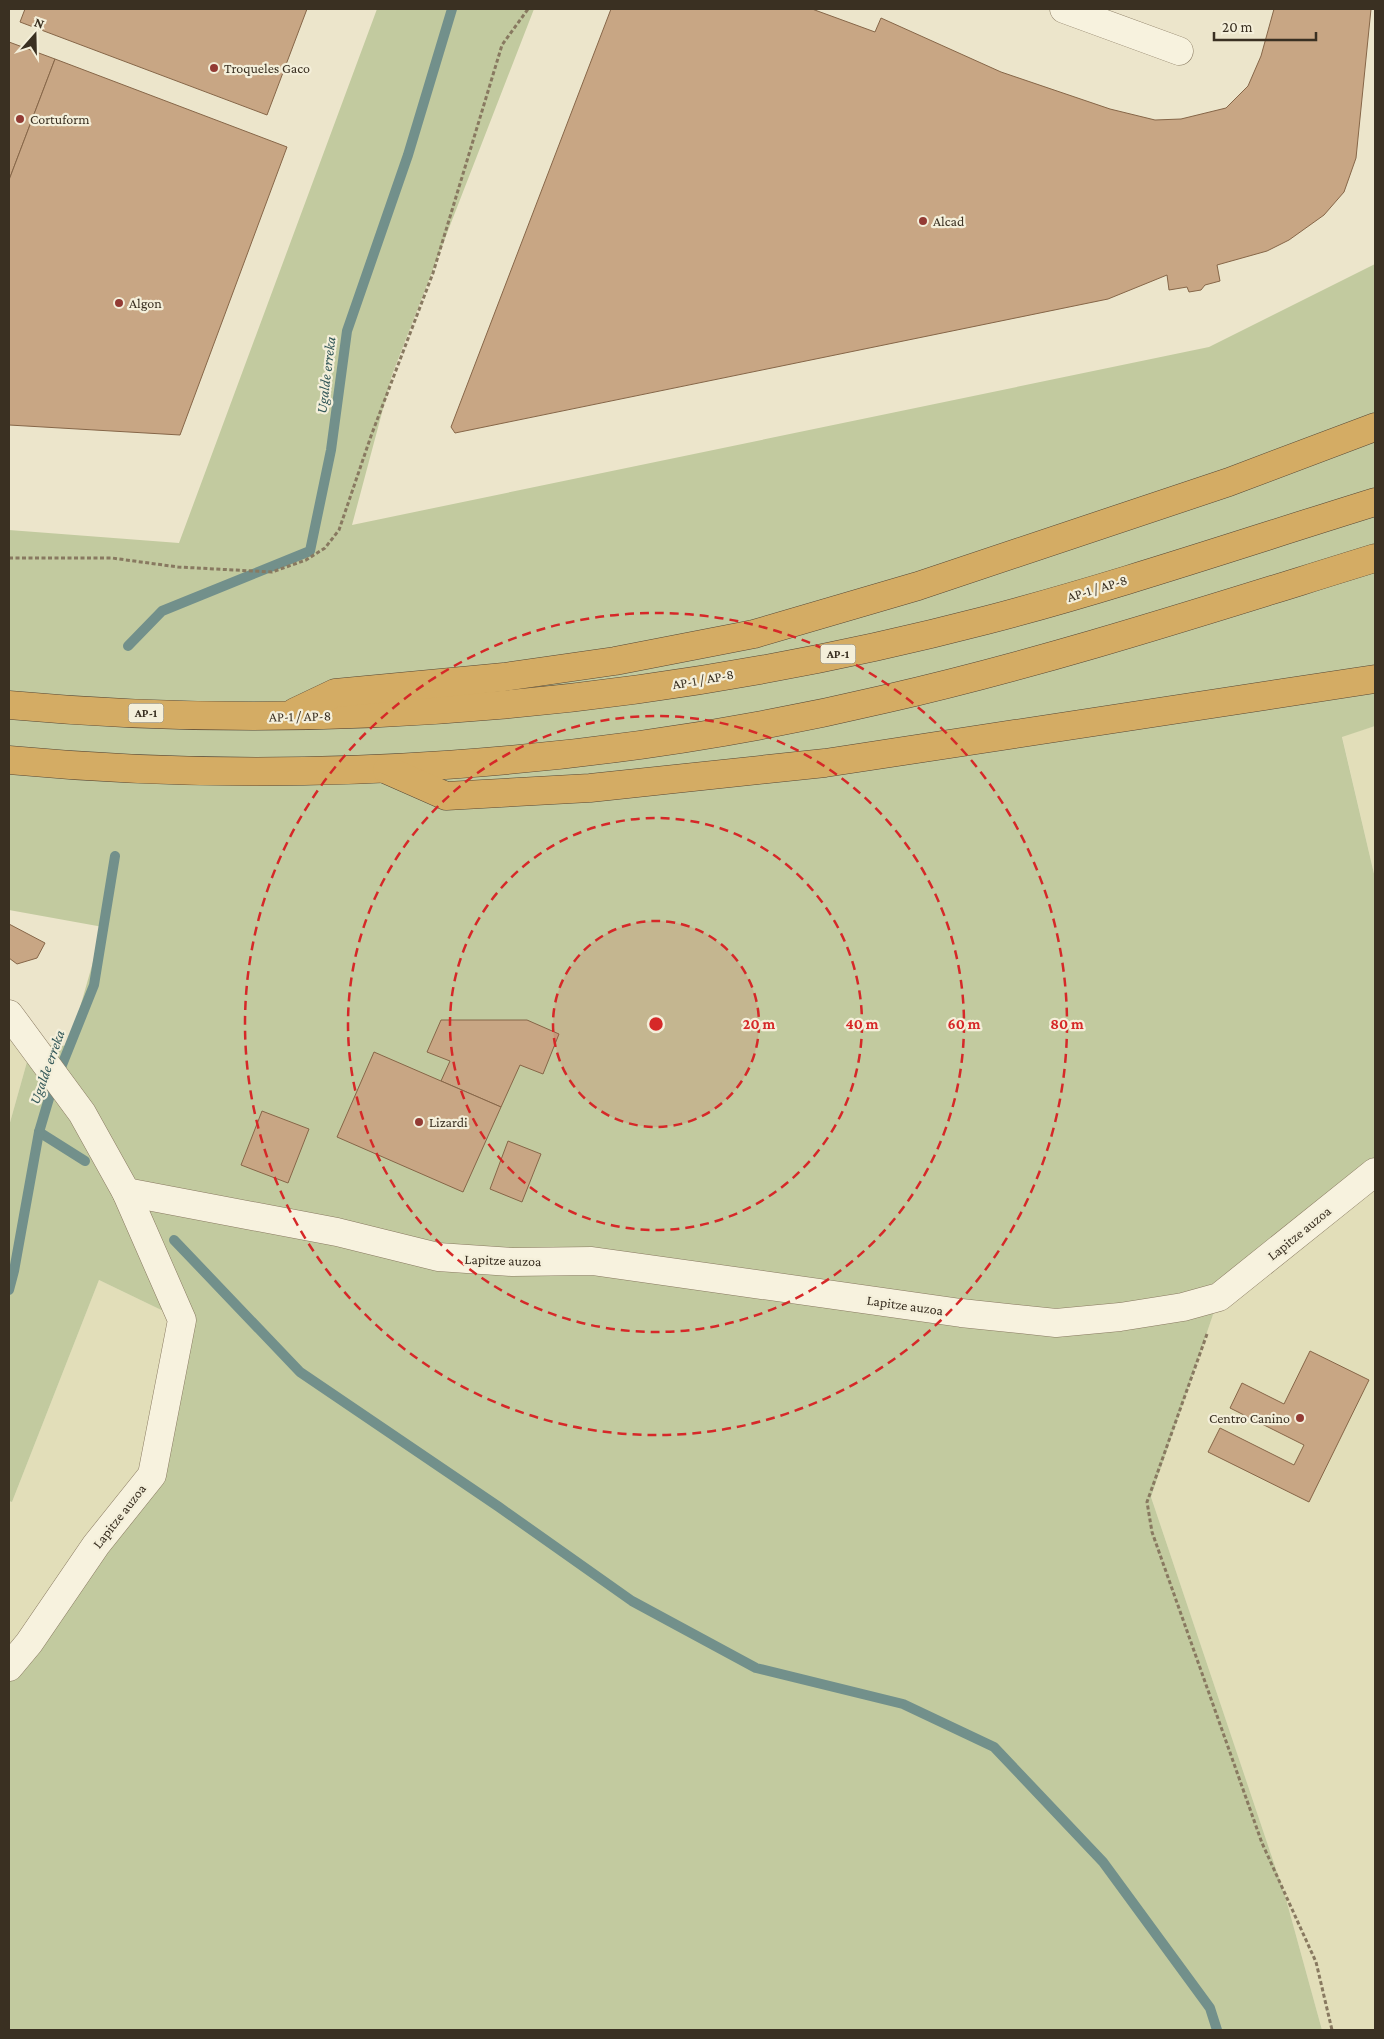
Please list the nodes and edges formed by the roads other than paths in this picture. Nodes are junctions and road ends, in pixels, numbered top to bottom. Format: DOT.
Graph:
graph roads {
  1 [pos="1064,9"];
  2 [pos="1179,51"];
  3 [pos="1375,427"];
  4 [pos="1375,502"];
  5 [pos="1375,558"];
  6 [pos="1375,679"];
  7 [pos="9,705"];
  8 [pos="284,717"];
  9 [pos="9,760"];
  10 [pos="383,768"];
  11 [pos="9,1014"];
  12 [pos="1375,1172"];
  13 [pos="126,1192"];
  14 [pos="9,1667"];
  1 -- 2 [label="street"];
  3 -- 8 [label="highway"];
  4 -- 8 [label="highway, AP-1 / AP-8 / AP-1"];
  5 -- 10 [label="highway"];
  6 -- 10 [label="highway"];
  7 -- 8 [label="highway, AP-1 / AP-8 / AP-1"];
  9 -- 10 [label="highway"];
  11 -- 13 [label="street"];
  12 -- 13 [label="street, Lapitze auzoa"];
  13 -- 14 [label="street, Lapitze auzoa"];
}
